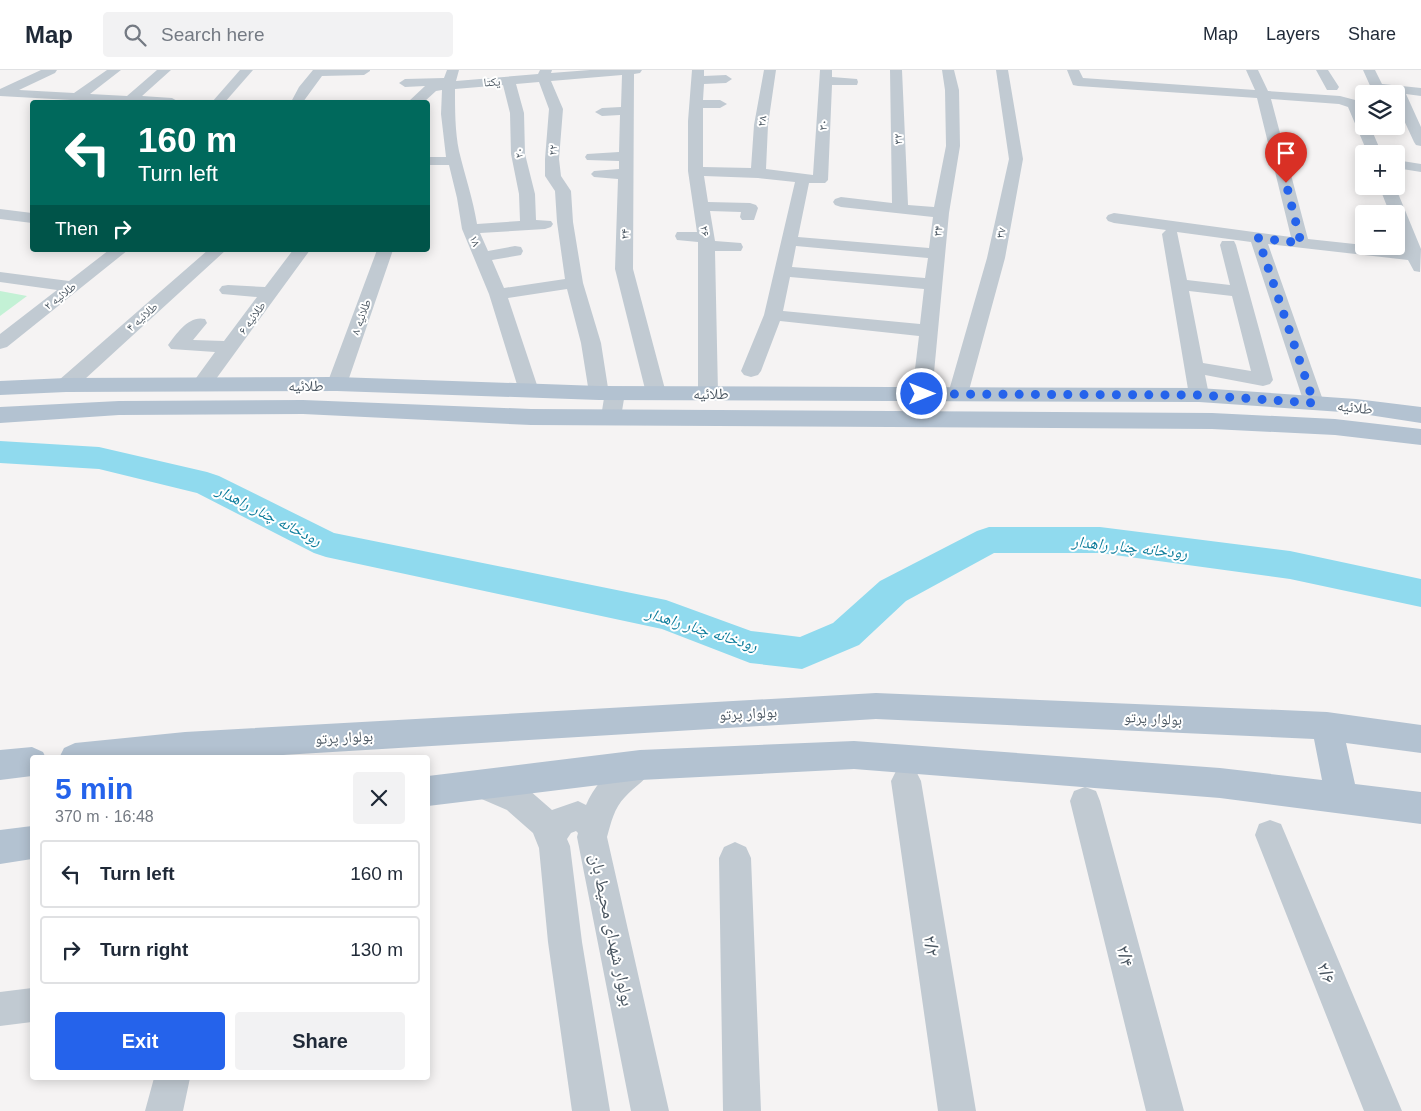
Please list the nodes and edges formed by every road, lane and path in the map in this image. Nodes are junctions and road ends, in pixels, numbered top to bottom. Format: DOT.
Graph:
graph roads {
  1 [pos="51,70"];
  2 [pos="115,70"];
  3 [pos="165,70"];
  4 [pos="770,70"];
  5 [pos="896,70"];
  6 [pos="948,70"];
  7 [pos="1002,70"];
  8 [pos="1252,70"];
  9 [pos="1322,70"];
  10 [pos="1369,70"];
  11 [pos="319,71"];
  12 [pos="632,71"];
  13 [pos="250,72"];
  14 [pos="364,72"];
  15 [pos="600,72"];
  16 [pos="544,74"];
  17 [pos="825,76"];
  18 [pos="1075,76"];
  19 [pos="1189,76"];
  20 [pos="501,78"];
  21 [pos="451,79"];
  22 [pos="852,82"];
  23 [pos="405,83"];
  24 [pos="726,84"];
  25 [pos="1376,85"];
  26 [pos="697,86"];
  27 [pos="1332,87"];
  28 [pos="1194,90"];
  29 [pos="1405,91"];
  30 [pos="1421,92"];
  31 [pos="1263,94"];
  32 [pos="77,97"];
  33 [pos="130,100"];
  34 [pos="220,100"];
  35 [pos="298,100"];
  36 [pos="419,100"];
  37 [pos="720,104"];
  38 [pos="628,105"];
  39 [pos="602,106"];
  40 [pos="1405,107"];
  41 [pos="610,141"];
  42 [pos="1421,142"];
  43 [pos="1371,145"];
  44 [pos="628,148"];
  45 [pos="592,157"];
  46 [pos="430,161"];
  47 [pos="455,161"];
  48 [pos="1405,165"];
  49 [pos="1421,168"];
  50 [pos="696,171"];
  51 [pos="758,173"];
  52 [pos="599,174"];
  53 [pos="627,174"];
  54 [pos="812,179"];
  55 [pos="1392,195"];
  56 [pos="841,202"];
  57 [pos="702,206"];
  58 [pos="900,209"];
  59 [pos="0,214"];
  60 [pos="941,214"];
  61 [pos="748,217"];
  62 [pos="30,218"];
  63 [pos="1114,218"];
  64 [pos="564,222"];
  65 [pos="528,225"];
  66 [pos="470,229"];
  67 [pos="1170,234"];
  68 [pos="683,236"];
  69 [pos="1258,238"];
  70 [pos="791,240"];
  71 [pos="707,241"];
  72 [pos="1301,243"];
  73 [pos="1228,245"];
  74 [pos="735,247"];
  75 [pos="515,251"];
  76 [pos="117,252"];
  77 [pos="216,252"];
  78 [pos="301,252"];
  79 [pos="384,252"];
  80 [pos="936,254"];
  81 [pos="482,257"];
  82 [pos="1419,260"];
  83 [pos="782,271"];
  84 [pos="0,276"];
  85 [pos="574,283"];
  86 [pos="932,284"];
  87 [pos="1178,284"];
  88 [pos="72,287"];
  89 [pos="228,290"];
  90 [pos="1241,292"];
  91 [pos="270,293"];
  92 [pos="498,294"];
  93 [pos="772,315"];
  94 [pos="198,322"];
  95 [pos="929,331"];
  96 [pos="0,343"];
  97 [pos="230,347"];
  98 [pos="1194,367"];
  99 [pos="751,371"];
  100 [pos="201,384"];
  101 [pos="337,384"];
  102 [pos="66,385"];
  103 [pos="0,388"];
  104 [pos="529,391"];
  105 [pos="607,393"];
  106 [pos="656,393"];
  107 [pos="708,394"];
  108 [pos="922,394"];
  109 [pos="958,394"];
  110 [pos="1199,395"];
  111 [pos="1314,403"];
  112 [pos="0,415"];
  113 [pos="1421,415"];
  114 [pos="611,417"];
  115 [pos="1421,437"];
  116 [pos="1327,726"];
  117 [pos="1421,739"];
  118 [pos="102,755"];
  119 [pos="30,762"];
  120 [pos="640,765"];
  121 [pos="0,766"];
  122 [pos="906,781"];
  123 [pos="480,784"];
  124 [pos="430,791"];
  125 [pos="1342,798"];
  126 [pos="1085,801"];
  127 [pos="1421,808"];
  128 [pos="595,826"];
  129 [pos="1270,835"];
  130 [pos="550,838"];
  131 [pos="30,843"];
  132 [pos="0,846"];
  133 [pos="735,858"];
  134 [pos="30,1005"];
  135 [pos="0,1009"];
  136 [pos="172,1080"];
  137 [pos="164,1111"];
  138 [pos="591,1111"];
  139 [pos="650,1111"];
  140 [pos="742,1111"];
  141 [pos="957,1111"];
  142 [pos="1165,1111"];
  143 [pos="1383,1111"];
  1 -- 32 [label="street"];
  2 -- 32 [label="street"];
  3 -- 33 [label="street"];
  4 -- 51 [label="street, ۲۸"];
  5 -- 58 [label="street, ۳۲"];
  6 -- 60 [label="street, ۳۴"];
  7 -- 109 [label="street, ۳۷"];
  8 -- 31 [label="street"];
  9 -- 27 [label="street"];
  10 -- 25 [label="street"];
  11 -- 14 [label="street"];
  11 -- 35 [label="street"];
  12 -- 15 [label="street, یکتا"];
  12 -- 38 [label="street, ۲۴"];
  13 -- 34 [label="street"];
  15 -- 16 [label="street, یکتا"];
  16 -- 20 [label="street, یکتا"];
  16 -- 64 [label="street, ۲۲"];
  17 -- 22 [label="street"];
  17 -- 54 [label="street, ۳۰"];
  18 -- 28 [label="street"];
  19 -- 28 [label="street"];
  20 -- 21 [label="street, یکتا"];
  20 -- 65 [label="street, ۲۰"];
  21 -- 23 [label="street"];
  21 -- 36 [label="street, یکتا"];
  21 -- 47 [label="street, ۱۸"];
  24 -- 26 [label="street"];
  26 -- 37 [label="street"];
  26 -- 50 [label="street, ۲۶"];
  28 -- 31 [label="street"];
  29 -- 30 [label="street"];
  31 -- 43 [label="street"];
  31 -- 72 [label="street"];
  32 -- 33 [label="street"];
  38 -- 39 [label="street"];
  38 -- 44 [label="street, ۲۴"];
  40 -- 42 [label="street"];
  41 -- 44 [label="street"];
  44 -- 45 [label="street"];
  44 -- 53 [label="street, ۲۴"];
  46 -- 47 [label="street"];
  47 -- 66 [label="street, ۱۸"];
  48 -- 49 [label="street"];
  50 -- 51 [label="street"];
  50 -- 57 [label="street, ۲۶"];
  51 -- 54 [label="street"];
  52 -- 53 [label="street"];
  53 -- 106 [label="street, ۲۴"];
  54 -- 70 [label="street, ۳۰"];
  55 -- 82 [label="street"];
  56 -- 58 [label="street"];
  57 -- 61 [label="street"];
  57 -- 71 [label="street, ۲۶"];
  58 -- 60 [label="street"];
  59 -- 62 [label="street"];
  60 -- 80 [label="street, ۳۴"];
  63 -- 69 [label="street"];
  64 -- 65 [label="street"];
  64 -- 85 [label="street, ۲۲"];
  65 -- 66 [label="street"];
  66 -- 81 [label="street, ۱۸"];
  67 -- 87 [label="street"];
  68 -- 71 [label="street"];
  69 -- 72 [label="street"];
  69 -- 111 [label="street"];
  70 -- 80 [label="street"];
  70 -- 83 [label="street, ۳۰"];
  71 -- 74 [label="street"];
  71 -- 107 [label="street, ۲۶"];
  72 -- 82 [label="street"];
  73 -- 90 [label="street"];
  75 -- 81 [label="street"];
  76 -- 88 [label="street, طلائیه ۲"];
  77 -- 102 [label="street, طلائیه ۴"];
  78 -- 91 [label="street, طلائیه ۶"];
  79 -- 101 [label="street, طلائیه ۸"];
  80 -- 86 [label="street, ۳۴"];
  81 -- 92 [label="street, ۱۸"];
  83 -- 86 [label="street"];
  83 -- 93 [label="street, ۳۰"];
  84 -- 88 [label="street"];
  85 -- 92 [label="street"];
  85 -- 105 [label="street, ۲۲"];
  86 -- 95 [label="street, ۳۴"];
  87 -- 90 [label="street"];
  87 -- 98 [label="street"];
  88 -- 96 [label="street, طلائیه ۲"];
  89 -- 91 [label="street"];
  90 -- 98 [label="street"];
  91 -- 97 [label="street, طلائیه ۶"];
  92 -- 104 [label="street, ۱۸"];
  93 -- 95 [label="street"];
  93 -- 99 [label="street, ۳۰"];
  94 -- 97 [label="street"];
  95 -- 108 [label="street, ۳۴"];
  97 -- 100 [label="street, طلائیه ۶"];
  98 -- 110 [label="street"];
  100 -- 101 [label="main road, طلائیه"];
  100 -- 102 [label="main road, طلائیه"];
  101 -- 104 [label="main road, طلائیه"];
  102 -- 103 [label="main road, طلائیه"];
  104 -- 105 [label="main road, طلائیه"];
  105 -- 106 [label="main road, طلائیه"];
  105 -- 114 [label="street, ۲۲"];
  106 -- 107 [label="main road, طلائیه"];
  107 -- 108 [label="main road, طلائیه"];
  108 -- 109 [label="main road, طلائیه"];
  109 -- 110 [label="main road, طلائیه"];
  110 -- 111 [label="main road, طلائیه"];
  111 -- 113 [label="main road, طلائیه"];
  112 -- 114 [label="main road, طلائیه"];
  114 -- 115 [label="main road, طلائیه"];
  116 -- 117 [label="main road, بولوار پرتو"];
  116 -- 118 [label="main road, بولوار پرتو"];
  116 -- 125 [label="main road"];
  119 -- 121 [label="main road"];
  120 -- 123 [label="main road"];
  120 -- 125 [label="main road"];
  120 -- 128 [label="street, بولوار شهدای محیط بان"];
  122 -- 141 [label="street, ۲/۲"];
  123 -- 124 [label="main road"];
  123 -- 130 [label="street"];
  125 -- 127 [label="main road"];
  126 -- 142 [label="street, ۲/۴"];
  128 -- 130 [label="street"];
  128 -- 139 [label="street, بولوار شهدای محیط بان"];
  129 -- 143 [label="street, ۲/۶"];
  130 -- 138 [label="street"];
  131 -- 132 [label="main road"];
  133 -- 140 [label="street"];
  134 -- 135 [label="street"];
  136 -- 137 [label="street"];
}
